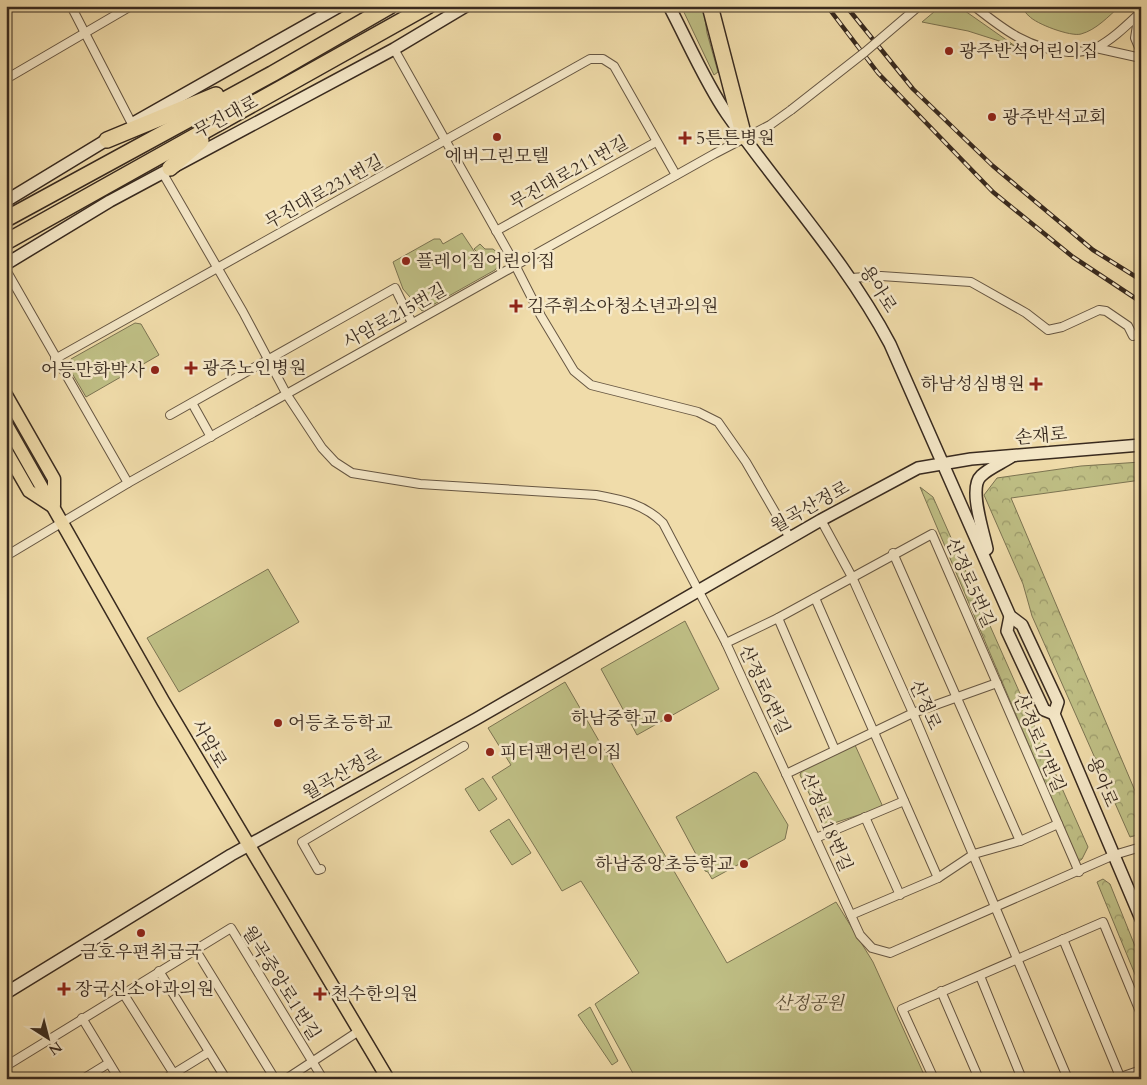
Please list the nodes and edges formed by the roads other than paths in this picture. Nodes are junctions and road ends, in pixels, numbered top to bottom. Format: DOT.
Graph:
graph roads {
  1 [pos="71,6"];
  2 [pos="130,6"];
  3 [pos="340,6"];
  4 [pos="390,6"];
  5 [pos="428,6"];
  6 [pos="466,6"];
  7 [pos="669,6"];
  8 [pos="710,6"];
  9 [pos="919,6"];
  10 [pos="974,6"];
  11 [pos="1140,13"];
  12 [pos="85,33"];
  13 [pos="1096,48"];
  14 [pos="394,49"];
  15 [pos="1141,52"];
  16 [pos="1141,58"];
  17 [pos="272,74"];
  18 [pos="6,79"];
  19 [pos="223,122"];
  20 [pos="132,124"];
  21 [pos="744,137"];
  22 [pos="107,140"];
  23 [pos="444,142"];
  24 [pos="656,142"];
  25 [pos="166,170"];
  26 [pos="676,175"];
  27 [pos="6,201"];
  28 [pos="6,219"];
  29 [pos="496,231"];
  30 [pos="6,242"];
  31 [pos="6,264"];
  32 [pos="516,266"];
  33 [pos="218,268"];
  34 [pos="6,270"];
  35 [pos="851,278"];
  36 [pos="412,323"];
  37 [pos="1133,336"];
  38 [pos="55,358"];
  39 [pos="268,359"];
  40 [pos="6,395"];
  41 [pos="287,395"];
  42 [pos="192,403"];
  43 [pos="170,415"];
  44 [pos="6,424"];
  45 [pos="211,437"];
  46 [pos="1141,445"];
  47 [pos="6,451"];
  48 [pos="1014,455"];
  49 [pos="944,463"];
  50 [pos="128,483"];
  51 [pos="54,508"];
  52 [pos="821,520"];
  53 [pos="62,523"];
  54 [pos="790,538"];
  55 [pos="893,553"];
  56 [pos="6,556"];
  57 [pos="993,575"];
  58 [pos="852,577"];
  59 [pos="698,591"];
  60 [pos="815,598"];
  61 [pos="1010,616"];
  62 [pos="778,618"];
  63 [pos="726,643"];
  64 [pos="997,683"];
  65 [pos="958,697"];
  66 [pos="913,713"];
  67 [pos="1054,714"];
  68 [pos="873,732"];
  69 [pos="464,746"];
  70 [pos="835,750"];
  71 [pos="786,774"];
  72 [pos="904,801"];
  73 [pos="865,818"];
  74 [pos="1058,824"];
  75 [pos="816,838"];
  76 [pos="1020,841"];
  77 [pos="248,846"];
  78 [pos="1141,847"];
  79 [pos="974,854"];
  80 [pos="1114,855"];
  81 [pos="321,869"];
  82 [pos="1078,872"];
  83 [pos="938,878"];
  84 [pos="900,894"];
  85 [pos="996,906"];
  86 [pos="850,916"];
  87 [pos="1141,919"];
  88 [pos="1063,940"];
  89 [pos="195,949"];
  90 [pos="1019,958"];
  91 [pos="159,971"];
  92 [pos="980,976"];
  93 [pos="941,992"];
  94 [pos="6,993"];
  95 [pos="124,993"];
  96 [pos="1141,1014"];
  97 [pos="82,1018"];
  98 [pos="359,1031"];
  99 [pos="210,1052"];
  100 [pos="313,1061"];
  101 [pos="109,1063"];
  102 [pos="6,1066"];
  103 [pos="1141,1070"];
  104 [pos="174,1074"];
  105 [pos="1119,1078"];
  106 [pos="84,1079"];
  107 [pos="119,1079"];
  108 [pos="165,1079"];
  109 [pos="226,1079"];
  110 [pos="275,1079"];
  111 [pos="286,1079"];
  112 [pos="323,1079"];
  113 [pos="388,1079"];
  114 [pos="934,1079"];
  115 [pos="979,1079"];
  116 [pos="1022,1079"];
  117 [pos="1068,1079"];
  1 -- 12 [label="street"];
  2 -- 12 [label="street"];
  3 -- 20 [label="street"];
  4 -- 17 [label="highway, 무진대로"];
  5 -- 19 [label="highway, 무진대로"];
  6 -- 14 [label="street, 무진대로"];
  7 -- 21 [label="street, 용아로"];
  8 -- 21 [label="highway"];
  9 -- 21 [label="street, 사암로215번길, bridge"];
  10 -- 13 [label="street"];
  11 -- 13 [label="street"];
  11 -- 15 [label="street"];
  12 -- 18 [label="street"];
  12 -- 20 [label="street"];
  13 -- 16 [label="street"];
  14 -- 23 [label="street, 무진대로211번길"];
  14 -- 25 [label="street, 무진대로"];
  17 -- 22 [label="highway"];
  17 -- 28 [label="highway, 무진대로"];
  19 -- 25 [label="highway"];
  19 -- 30 [label="highway, 무진대로"];
  20 -- 22 [label="street"];
  21 -- 26 [label="street, 사암로215번길"];
  21 -- 35 [label="street, 용아로"];
  22 -- 27 [label="street"];
  23 -- 24 [label="street"];
  23 -- 29 [label="street, 무진대로211번길"];
  23 -- 33 [label="street, 무진대로231번길"];
  24 -- 26 [label="street"];
  24 -- 29 [label="street, 무진대로211번길"];
  25 -- 31 [label="street, 무진대로"];
  25 -- 33 [label="street"];
  26 -- 32 [label="street, 사암로215번길"];
  29 -- 32 [label="street, 무진대로211번길"];
  32 -- 36 [label="street, 사암로215번길"];
  32 -- 54 [label="street, 무진대로211번길"];
  33 -- 38 [label="street, 무진대로231번길"];
  33 -- 39 [label="street"];
  34 -- 38 [label="street"];
  35 -- 37 [label="street"];
  35 -- 49 [label="street, 용아로"];
  36 -- 39 [label="street"];
  36 -- 41 [label="street, 사암로215번길"];
  38 -- 50 [label="street"];
  39 -- 41 [label="street"];
  39 -- 42 [label="street"];
  40 -- 51 [label="main road"];
  41 -- 45 [label="street, 사암로215번길"];
  41 -- 59 [label="street"];
  42 -- 43 [label="street"];
  42 -- 45 [label="street"];
  44 -- 51 [label="main road, 사암로"];
  45 -- 50 [label="street, 사암로215번길"];
  46 -- 48 [label="street, 손재로"];
  47 -- 51 [label="main road"];
  48 -- 49 [label="street, 손재로"];
  48 -- 57 [label="street"];
  49 -- 52 [label="street, 월곡산정로"];
  49 -- 57 [label="street, 용아로"];
  50 -- 53 [label="street, 사암로215번길"];
  51 -- 53 [label="main road, 사암로"];
  52 -- 54 [label="street, 월곡산정로"];
  52 -- 58 [label="street, 산정로"];
  53 -- 56 [label="street, 사암로215번길"];
  53 -- 77 [label="main road, 사암로"];
  54 -- 59 [label="street, 월곡산정로"];
  55 -- 58 [label="street, 산정로5번길"];
  55 -- 64 [label="street, 산정로5번길"];
  55 -- 65 [label="street"];
  57 -- 61 [label="street, 용아로"];
  58 -- 60 [label="street, 산정로6번길"];
  58 -- 66 [label="street, 산정로"];
  59 -- 63 [label="street"];
  59 -- 77 [label="street, 월곡산정로"];
  60 -- 62 [label="street, 산정로6번길"];
  60 -- 68 [label="street"];
  61 -- 67 [label="street, 용아로"];
  61 -- 67 [label="street, 용아로"];
  62 -- 63 [label="street, 산정로6번길"];
  62 -- 70 [label="street"];
  63 -- 71 [label="street, 산정로6번길"];
  64 -- 65 [label="street, 산정로17번길"];
  64 -- 74 [label="street, 산정로17번길"];
  65 -- 66 [label="street, 산정로17번길"];
  65 -- 76 [label="street"];
  66 -- 68 [label="street, 산정로18번길"];
  66 -- 79 [label="street, 산정로"];
  67 -- 80 [label="street, 용아로"];
  68 -- 70 [label="street, 산정로18번길"];
  68 -- 72 [label="street"];
  69 -- 81 [label="street"];
  70 -- 71 [label="street, 산정로18번길"];
  71 -- 75 [label="street, 산정로18번길"];
  72 -- 73 [label="street"];
  72 -- 83 [label="street"];
  73 -- 75 [label="street"];
  73 -- 84 [label="street"];
  74 -- 76 [label="street"];
  74 -- 82 [label="street, 산정로17번길"];
  75 -- 86 [label="street, 산정로18번길"];
  76 -- 79 [label="street"];
  77 -- 94 [label="street, 월곡산정로"];
  77 -- 98 [label="main road, 사암로"];
  78 -- 80 [label="street"];
  79 -- 83 [label="street"];
  79 -- 85 [label="street, 산정로"];
  80 -- 82 [label="street"];
  80 -- 87 [label="street, 용아로"];
  82 -- 85 [label="street"];
  83 -- 84 [label="street"];
  84 -- 86 [label="street"];
  85 -- 86 [label="street, 산정로18번길"];
  85 -- 90 [label="street, 산정로"];
  88 -- 90 [label="street"];
  88 -- 96 [label="street"];
  88 -- 105 [label="street"];
  89 -- 91 [label="street, 월곡중앙로1번길"];
  89 -- 100 [label="street, 월곡중앙로1번길"];
  89 -- 110 [label="street"];
  90 -- 92 [label="street"];
  90 -- 117 [label="street, 산정로"];
  91 -- 95 [label="street, 월곡중앙로1번길"];
  91 -- 99 [label="street"];
  92 -- 93 [label="street"];
  92 -- 116 [label="street"];
  93 -- 114 [label="street"];
  93 -- 115 [label="street"];
  95 -- 97 [label="street, 월곡중앙로1번길"];
  95 -- 104 [label="street"];
  97 -- 101 [label="street"];
  97 -- 102 [label="street, 월곡중앙로1번길"];
  98 -- 100 [label="street"];
  98 -- 113 [label="main road, 사암로"];
  99 -- 104 [label="street"];
  99 -- 109 [label="street"];
  100 -- 111 [label="street"];
  100 -- 112 [label="street"];
  101 -- 106 [label="street"];
  101 -- 107 [label="street"];
  103 -- 105 [label="street"];
  104 -- 108 [label="street"];
}
